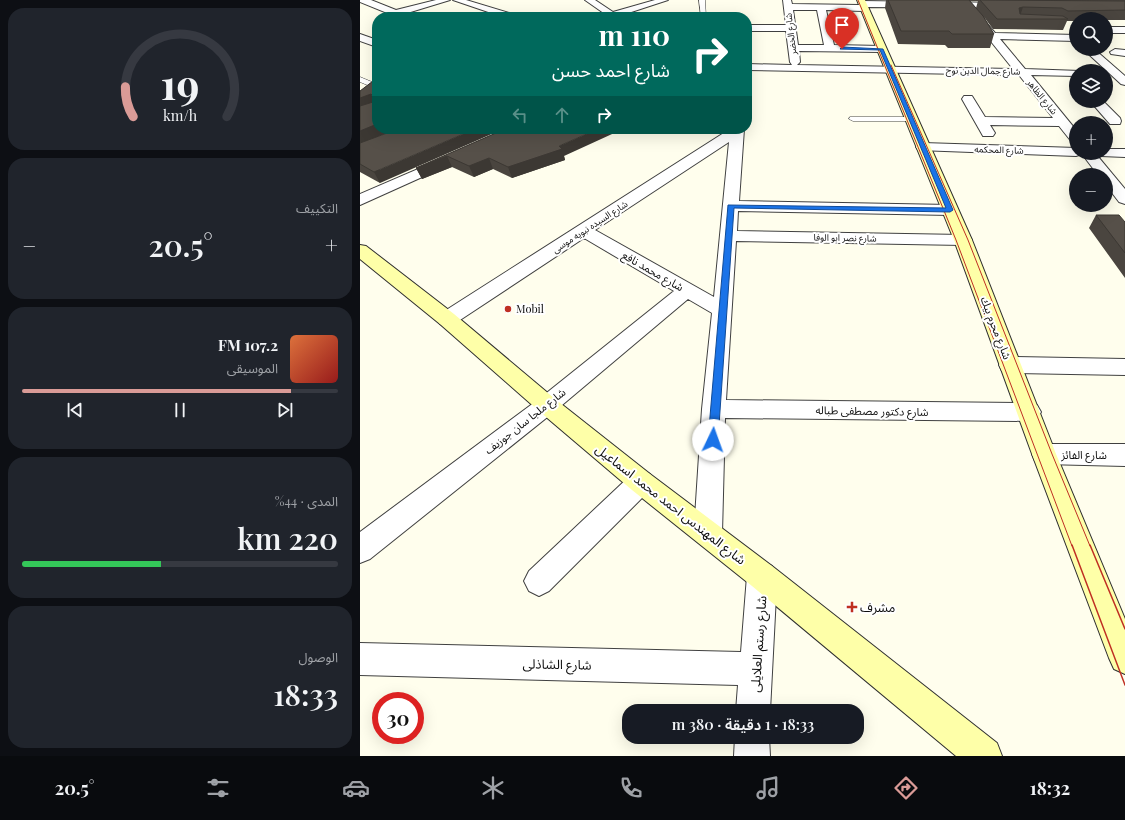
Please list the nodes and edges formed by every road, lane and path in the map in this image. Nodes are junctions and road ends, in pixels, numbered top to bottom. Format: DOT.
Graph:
graph roads {
  1 [pos="363,0"];
  2 [pos="446,0"];
  3 [pos="457,0"];
  4 [pos="490,0"];
  5 [pos="588,0"];
  6 [pos="664,0"];
  7 [pos="702,0"];
  8 [pos="468,3"];
  9 [pos="964,3"];
  10 [pos="1003,3"];
  11 [pos="419,4"];
  12 [pos="788,4"];
  13 [pos="862,4"];
  14 [pos="816,5"];
  15 [pos="1020,6"];
  16 [pos="384,8"];
  17 [pos="490,10"];
  18 [pos="394,12"];
  19 [pos="399,12"];
  20 [pos="432,12"];
  21 [pos="482,12"];
  22 [pos="497,12"];
  23 [pos="604,12"];
  24 [pos="623,12"];
  25 [pos="704,12"];
  26 [pos="752,28"];
  27 [pos="790,28"];
  28 [pos="1113,30"];
  29 [pos="1125,30"];
  30 [pos="993,36"];
  31 [pos="360,37"];
  32 [pos="1069,38"];
  33 [pos="372,42"];
  34 [pos="372,44"];
  35 [pos="360,47"];
  36 [pos="793,48"];
  37 [pos="830,48"];
  38 [pos="881,49"];
  39 [pos="1096,56"];
  40 [pos="752,67"];
  41 [pos="795,67"];
  42 [pos="889,69"];
  43 [pos="1022,72"];
  44 [pos="1116,74"];
  45 [pos="1069,75"];
  46 [pos="360,79"];
  47 [pos="1125,82"];
  48 [pos="372,85"];
  49 [pos="968,99"];
  50 [pos="1103,108"];
  51 [pos="853,119"];
  52 [pos="911,120"];
  53 [pos="981,121"];
  54 [pos="1115,121"];
  55 [pos="1063,122"];
  56 [pos="1069,129"];
  57 [pos="728,134"];
  58 [pos="731,134"];
  59 [pos="923,148"];
  60 [pos="998,150"];
  61 [pos="1069,152"];
  62 [pos="1113,153"];
  63 [pos="1125,153"];
  64 [pos="460,155"];
  65 [pos="1094,160"];
  66 [pos="1100,168"];
  67 [pos="1113,184"];
  68 [pos="1125,199"];
  69 [pos="360,200"];
  70 [pos="730,206"];
  71 [pos="950,210"];
  72 [pos="584,231"];
  73 [pos="728,236"];
  74 [pos="963,240"];
  75 [pos="360,250"];
  76 [pos="687,290"];
  77 [pos="722,310"];
  78 [pos="447,319"];
  79 [pos="1010,365"];
  80 [pos="1125,367"];
  81 [pos="547,405"];
  82 [pos="714,410"];
  83 [pos="1029,412"];
  84 [pos="1044,454"];
  85 [pos="1125,455"];
  86 [pos="641,482"];
  87 [pos="708,533"];
  88 [pos="360,549"];
  89 [pos="762,576"];
  90 [pos="539,581"];
  91 [pos="1123,646"];
  92 [pos="360,659"];
  93 [pos="755,669"];
  94 [pos="753,704"];
  95 [pos="752,744"];
  96 [pos="752,756"];
  97 [pos="984,756"];
  1 -- 16 [label="street"];
  2 -- 11 [label="street"];
  3 -- 8 [label="street"];
  4 -- 8 [label="street"];
  5 -- 23 [label="street"];
  6 -- 24 [label="street"];
  7 -- 25 [label="lane"];
  8 -- 17 [label="street"];
  9 -- 10 [label="street"];
  9 -- 13 [label="street"];
  9 -- 30 [label="street, شارع الظاهر"];
  10 -- 15 [label="street"];
  11 -- 16 [label="street"];
  11 -- 19 [label="street"];
  11 -- 20 [label="street"];
  12 -- 14 [label="street"];
  12 -- 27 [label="street, شارع الخضر"];
  13 -- 14 [label="street"];
  13 -- 38 [label="main road, شارع محرم بيك"];
  14 -- 37 [label="street"];
  16 -- 18 [label="street"];
  17 -- 21 [label="street"];
  17 -- 22 [label="street"];
  26 -- 27 [label="street"];
  27 -- 36 [label="street, شارع الخضر"];
  28 -- 29 [label="street"];
  30 -- 32 [label="street"];
  30 -- 43 [label="street, شارع الظاهر"];
  31 -- 33 [label="street"];
  34 -- 35 [label="street"];
  36 -- 37 [label="street"];
  36 -- 41 [label="street, شارع الخضر"];
  37 -- 38 [label="street"];
  38 -- 42 [label="main road, شارع محرم بيك"];
  39 -- 44 [label="street"];
  40 -- 41 [label="street, شارع جمال الدين نوح"];
  41 -- 42 [label="street, شارع جمال الدين نوح"];
  42 -- 43 [label="street, شارع جمال الدين نوح"];
  42 -- 52 [label="main road, شارع محرم بيك"];
  43 -- 45 [label="street, شارع جمال الدين نوح"];
  43 -- 55 [label="street, شارع الظاهر"];
  44 -- 47 [label="street"];
  46 -- 48 [label="lane"];
  49 -- 53 [label="street"];
  50 -- 54 [label="street"];
  51 -- 52 [label="lane"];
  52 -- 59 [label="main road, شارع محرم بيك"];
  53 -- 55 [label="street"];
  53 -- 60 [label="street"];
  55 -- 56 [label="street, شارع الظاهر"];
  57 -- 72 [label="street, شارع السيده نبويه موسى"];
  58 -- 70 [label="street"];
  59 -- 60 [label="street, شارع المحكمه"];
  59 -- 71 [label="main road, شارع محرم بيك"];
  60 -- 61 [label="street, شارع المحكمه"];
  62 -- 63 [label="street"];
  64 -- 69 [label="street"];
  65 -- 66 [label="street"];
  67 -- 68 [label="street"];
  70 -- 71 [label="street"];
  70 -- 73 [label="street"];
  71 -- 74 [label="main road, شارع محرم بيك"];
  72 -- 76 [label="street, شارع محمد نافع"];
  72 -- 78 [label="street, شارع السيده نبويه موسى"];
  73 -- 74 [label="street, شارع نصر ابو الوفا"];
  73 -- 77 [label="street"];
  74 -- 79 [label="main road, شارع محرم بيك"];
  75 -- 78 [label="main road, شارع المهندس احمد محمد اسماعيل"];
  76 -- 77 [label="street, شارع محمد نافع"];
  76 -- 81 [label="street, شارع ملجا سان جوزيف"];
  77 -- 82 [label="street"];
  78 -- 81 [label="main road, شارع المهندس احمد محمد اسماعيل"];
  79 -- 80 [label="street"];
  79 -- 83 [label="main road, شارع محرم بيك"];
  81 -- 86 [label="main road, شارع المهندس احمد محمد اسماعيل"];
  81 -- 88 [label="street, شارع ملجا سان جوزيف"];
  82 -- 83 [label="street, شارع دكتور مصطفى طباله"];
  82 -- 87 [label="street"];
  83 -- 84 [label="main road, شارع محرم بيك"];
  84 -- 85 [label="street, شارع الفائز"];
  84 -- 91 [label="main road, شارع محرم بيك"];
  86 -- 87 [label="main road, شارع المهندس احمد محمد اسماعيل"];
  86 -- 90 [label="street"];
  87 -- 89 [label="main road, شارع المهندس احمد محمد اسماعيل"];
  89 -- 93 [label="street, شارع رستم العلايلى"];
  89 -- 97 [label="main road, شارع المهندس احمد محمد اسماعيل"];
  92 -- 93 [label="street, شارع الشاذلى"];
  93 -- 94 [label="street, شارع رستم العلايلى"];
  95 -- 96 [label="street"];
}
